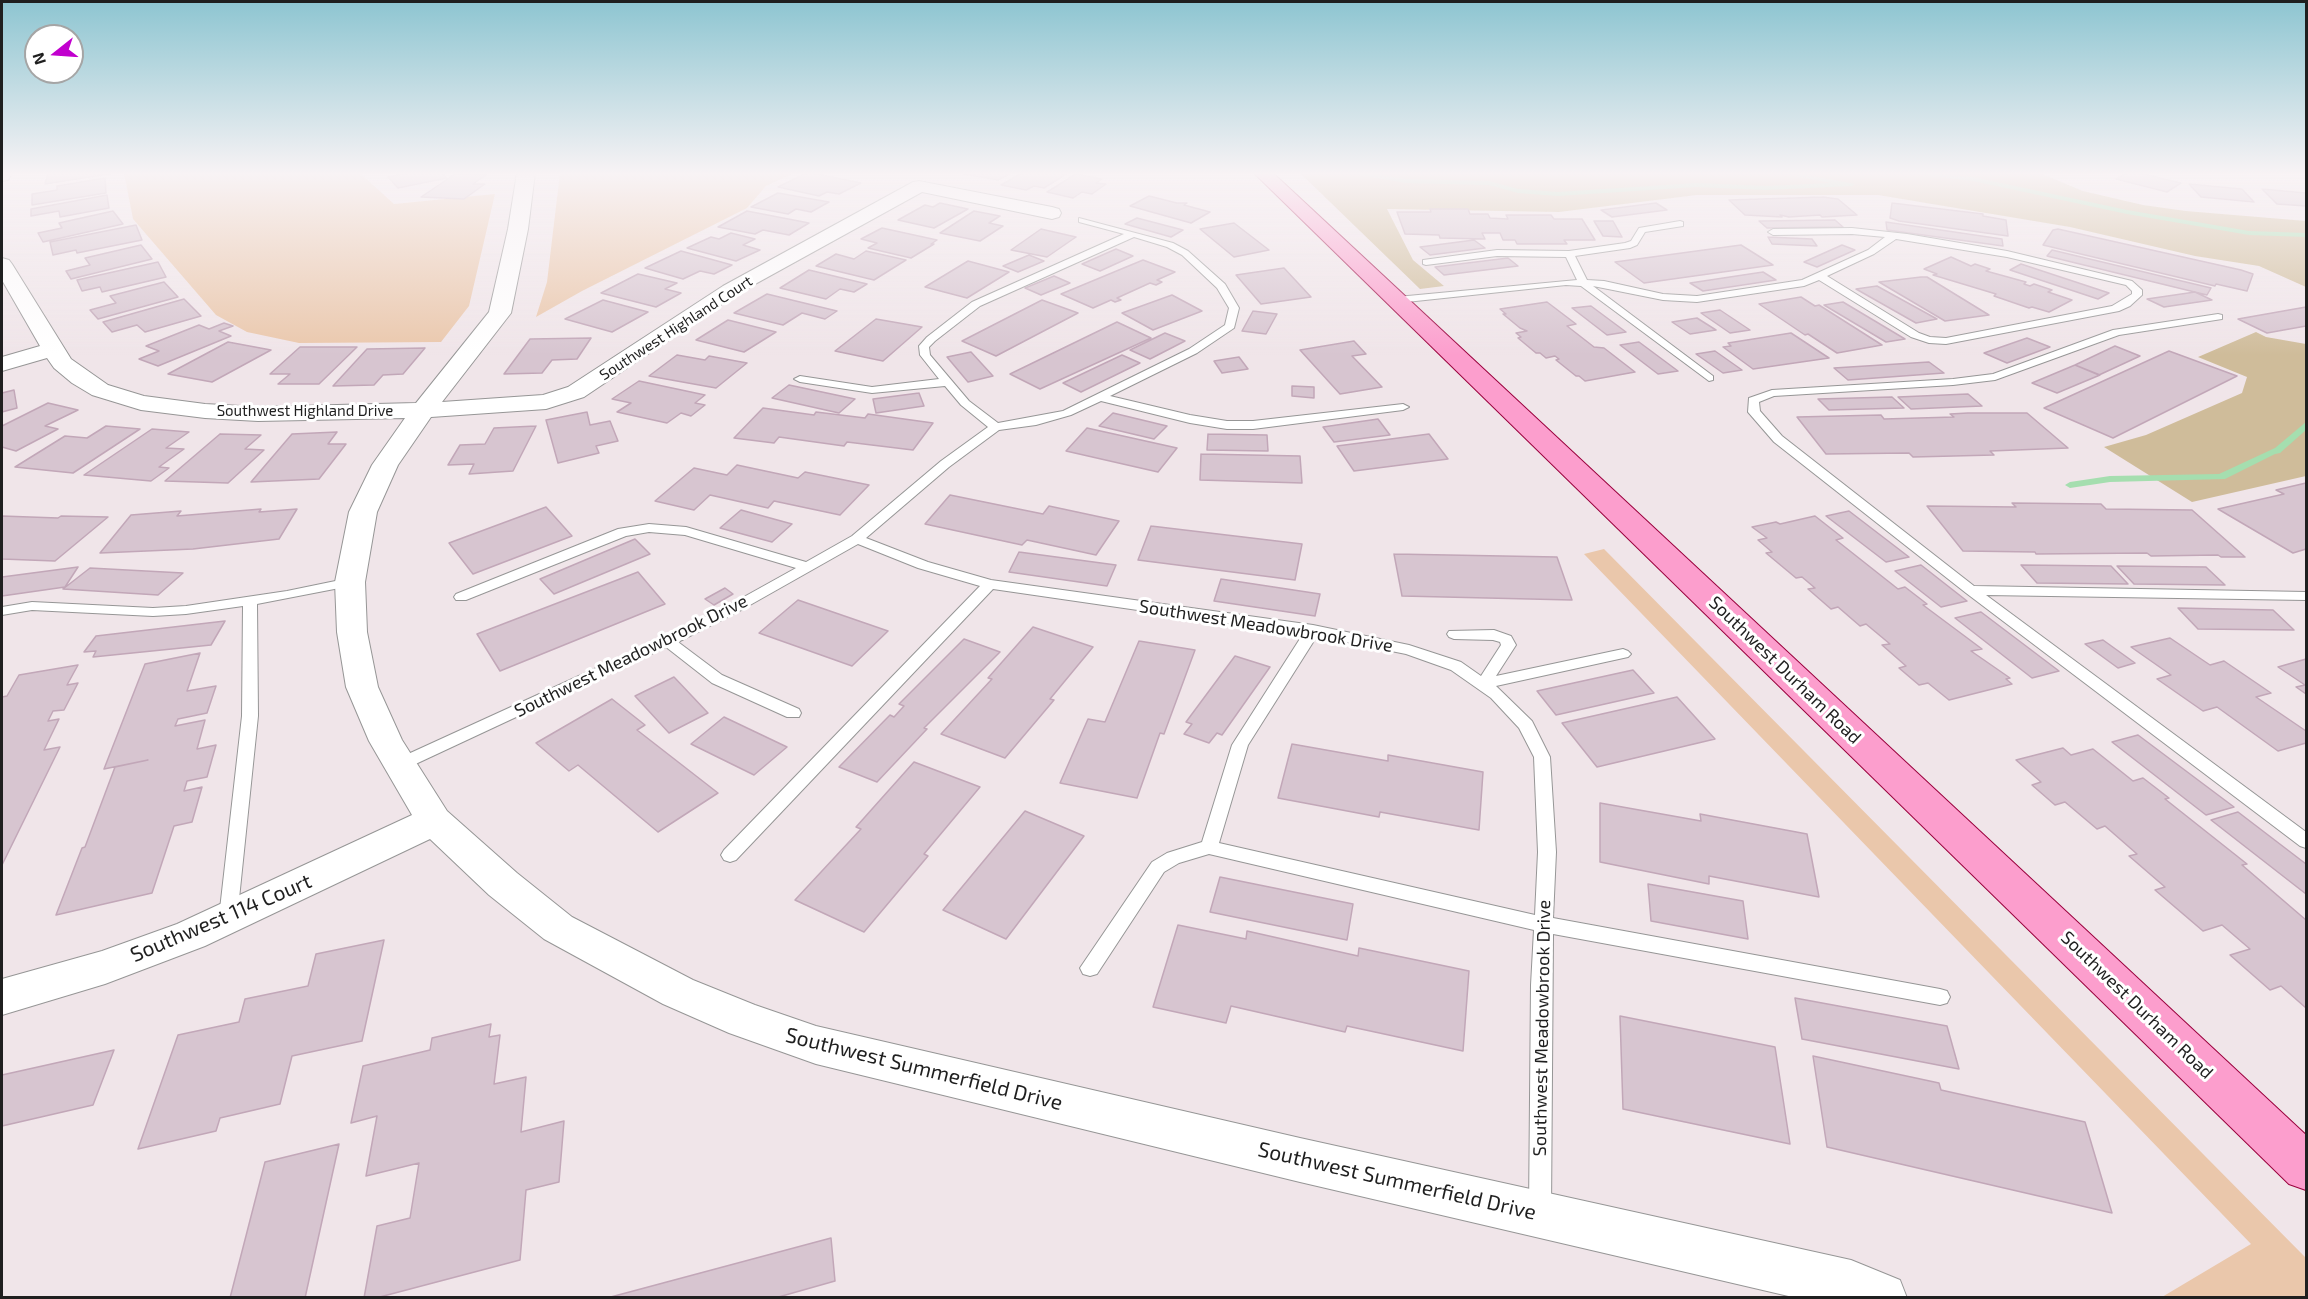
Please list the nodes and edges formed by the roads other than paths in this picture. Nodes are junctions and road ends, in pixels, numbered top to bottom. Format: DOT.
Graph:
graph roads {
  1 [pos="517,234"];
  2 [pos="832,234"];
  3 [pos="1133,234"];
  4 [pos="1327,234"];
  5 [pos="1640,234"];
  6 [pos="1869,234"];
  7 [pos="1892,237"];
  8 [pos="1569,254"];
  9 [pos="1426,262"];
  10 [pos="3,268"];
  11 [pos="1820,276"];
  12 [pos="1583,282"];
  13 [pos="1397,300"];
  14 [pos="2218,317"];
  15 [pos="53,349"];
  16 [pos="2,364"];
  17 [pos="1709,378"];
  18 [pos="800,379"];
  19 [pos="947,382"];
  20 [pos="1100,397"];
  21 [pos="1403,407"];
  22 [pos="423,410"];
  23 [pos="996,427"];
  24 [pos="857,539"];
  25 [pos="808,567"];
  26 [pos="350,582"];
  27 [pos="990,584"];
  28 [pos="1971,590"];
  29 [pos="2307,596"];
  30 [pos="461,597"];
  31 [pos="250,600"];
  32 [pos="2,611"];
  33 [pos="1313,630"];
  34 [pos="1454,634"];
  35 [pos="667,641"];
  36 [pos="1623,654"];
  37 [pos="1483,684"];
  38 [pos="793,713"];
  39 [pos="401,764"];
  40 [pos="435,821"];
  41 [pos="2307,841"];
  42 [pos="1209,847"];
  43 [pos="730,855"];
  44 [pos="228,918"];
  45 [pos="1542,924"];
  46 [pos="1090,968"];
  47 [pos="2,997"];
  48 [pos="1940,997"];
  49 [pos="2307,1167"];
  50 [pos="1540,1214"];
  51 [pos="1882,1298"];
  1 -- 22 [label="street, Southwest Summerfield Drive"];
  2 -- 22 [label="street, Southwest Highland Court"];
  3 -- 19 [label="lane"];
  3 -- 20 [label="lane, Southwest Meadowbrook Drive"];
  4 -- 13 [label="main road, Southwest Durham Road"];
  5 -- 8 [label="lane"];
  6 -- 7 [label="lane"];
  7 -- 11 [label="lane"];
  7 -- 11 [label="lane"];
  8 -- 9 [label="lane"];
  8 -- 12 [label="lane"];
  10 -- 15 [label="street, Southwest Highland Drive"];
  11 -- 12 [label="lane"];
  12 -- 13 [label="lane"];
  12 -- 17 [label="lane"];
  13 -- 49 [label="main road, Southwest Durham Road"];
  14 -- 28 [label="lane"];
  15 -- 16 [label="street"];
  15 -- 22 [label="street, Southwest Highland Drive"];
  18 -- 19 [label="lane"];
  19 -- 23 [label="lane"];
  20 -- 21 [label="lane"];
  20 -- 23 [label="lane, Southwest Meadowbrook Drive"];
  22 -- 26 [label="street, Southwest Summerfield Drive"];
  23 -- 24 [label="lane, Southwest Meadowbrook Drive"];
  24 -- 25 [label="lane, Southwest Meadowbrook Drive"];
  24 -- 27 [label="lane, Southwest Meadowbrook Drive"];
  25 -- 30 [label="lane"];
  25 -- 35 [label="lane, Southwest Meadowbrook Drive"];
  26 -- 31 [label="lane"];
  26 -- 39 [label="street, Southwest Summerfield Drive"];
  27 -- 33 [label="lane, Southwest Meadowbrook Drive"];
  27 -- 43 [label="lane"];
  28 -- 29 [label="lane"];
  28 -- 41 [label="lane"];
  31 -- 32 [label="lane"];
  31 -- 44 [label="lane"];
  33 -- 37 [label="lane, Southwest Meadowbrook Drive"];
  33 -- 42 [label="lane"];
  34 -- 37 [label="lane"];
  35 -- 38 [label="lane"];
  35 -- 39 [label="lane, Southwest Meadowbrook Drive"];
  36 -- 37 [label="lane"];
  37 -- 45 [label="lane, Southwest Meadowbrook Drive"];
  39 -- 40 [label="street, Southwest Summerfield Drive"];
  40 -- 44 [label="street, Southwest 114 Court"];
  40 -- 50 [label="street, Southwest Summerfield Drive"];
  42 -- 45 [label="lane"];
  42 -- 46 [label="lane"];
  44 -- 47 [label="street, Southwest 114 Court"];
  45 -- 48 [label="lane"];
  45 -- 50 [label="lane, Southwest Meadowbrook Drive"];
  50 -- 51 [label="street, Southwest Summerfield Drive"];
}
